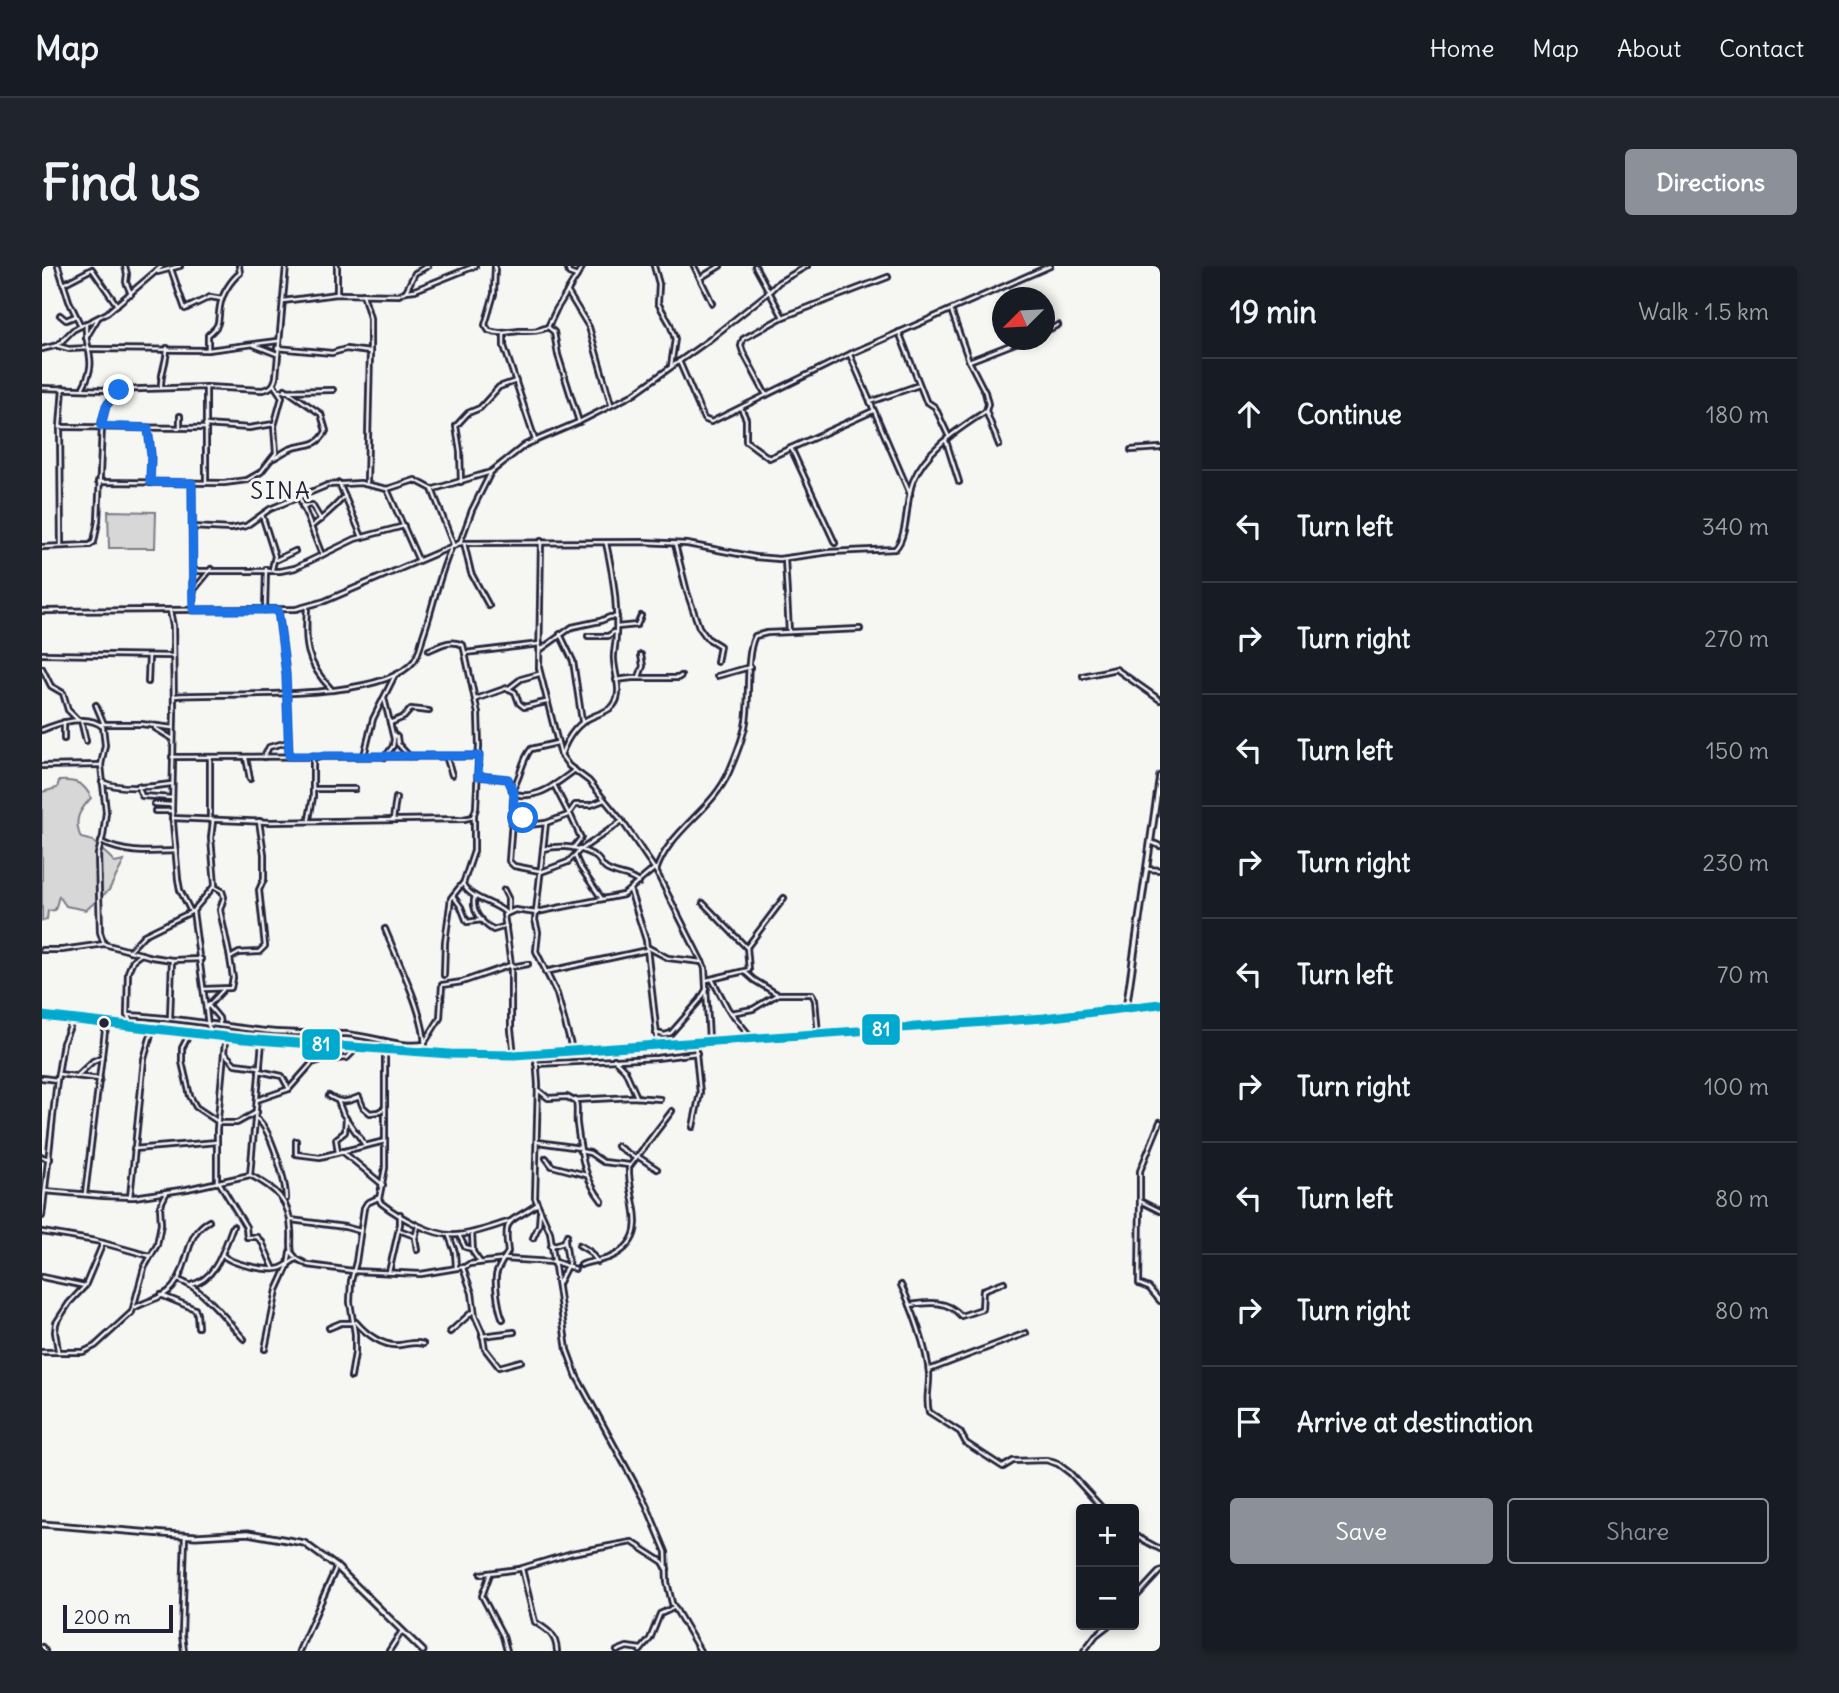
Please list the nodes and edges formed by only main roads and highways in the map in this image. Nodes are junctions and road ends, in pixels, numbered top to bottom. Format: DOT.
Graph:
graph roads {
  1 [pos="1160,1004"];
  2 [pos="42,1016"];
  1 -- 2 [label="highway"];
}
